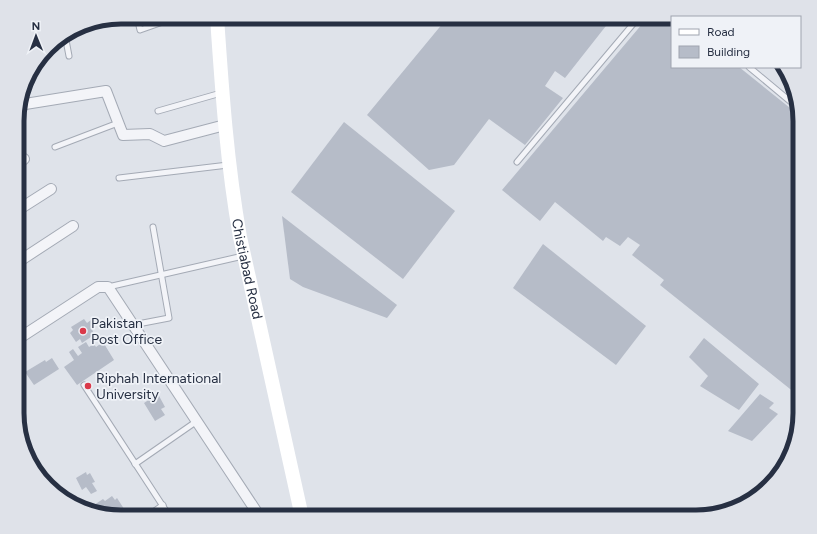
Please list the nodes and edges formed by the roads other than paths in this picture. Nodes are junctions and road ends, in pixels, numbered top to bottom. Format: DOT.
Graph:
graph roads {
  1 [pos="139,24"];
  2 [pos="158,24"];
  3 [pos="217,24"];
  4 [pos="633,24"];
  5 [pos="66,41"];
  6 [pos="69,56"];
  7 [pos="750,68"];
  8 [pos="222,93"];
  9 [pos="26,101"];
  10 [pos="791,102"];
  11 [pos="158,111"];
  12 [pos="118,124"];
  13 [pos="225,125"];
  14 [pos="55,147"];
  15 [pos="517,162"];
  16 [pos="230,165"];
  17 [pos="119,178"];
  18 [pos="51,189"];
  19 [pos="24,206"];
  20 [pos="73,226"];
  21 [pos="153,226"];
  22 [pos="244,256"];
  23 [pos="24,258"];
  24 [pos="163,275"];
  25 [pos="103,287"];
  26 [pos="143,323"];
  27 [pos="24,335"];
  28 [pos="84,385"];
  29 [pos="197,421"];
  30 [pos="135,464"];
  31 [pos="163,505"];
  32 [pos="156,510"];
  33 [pos="166,510"];
  34 [pos="255,510"];
  35 [pos="300,510"];
  1 -- 2 [label="lane"];
  3 -- 8 [label="main road, Chistiabad Road"];
  4 -- 15 [label="lane"];
  5 -- 6 [label="lane"];
  7 -- 10 [label="lane"];
  8 -- 11 [label="lane"];
  8 -- 13 [label="main road, Chistiabad Road"];
  9 -- 12 [label="street"];
  12 -- 13 [label="street"];
  12 -- 14 [label="lane"];
  13 -- 16 [label="main road, Chistiabad Road"];
  16 -- 17 [label="lane"];
  16 -- 22 [label="main road, Chistiabad Road"];
  18 -- 19 [label="street"];
  20 -- 23 [label="street"];
  21 -- 24 [label="lane"];
  22 -- 24 [label="lane"];
  22 -- 35 [label="main road, Chistiabad Road"];
  24 -- 25 [label="lane"];
  24 -- 26 [label="lane"];
  25 -- 27 [label="street"];
  25 -- 29 [label="street"];
  28 -- 30 [label="lane"];
  29 -- 30 [label="lane"];
  29 -- 34 [label="street"];
  30 -- 31 [label="lane"];
  31 -- 32 [label="lane"];
  31 -- 33 [label="lane"];
}
